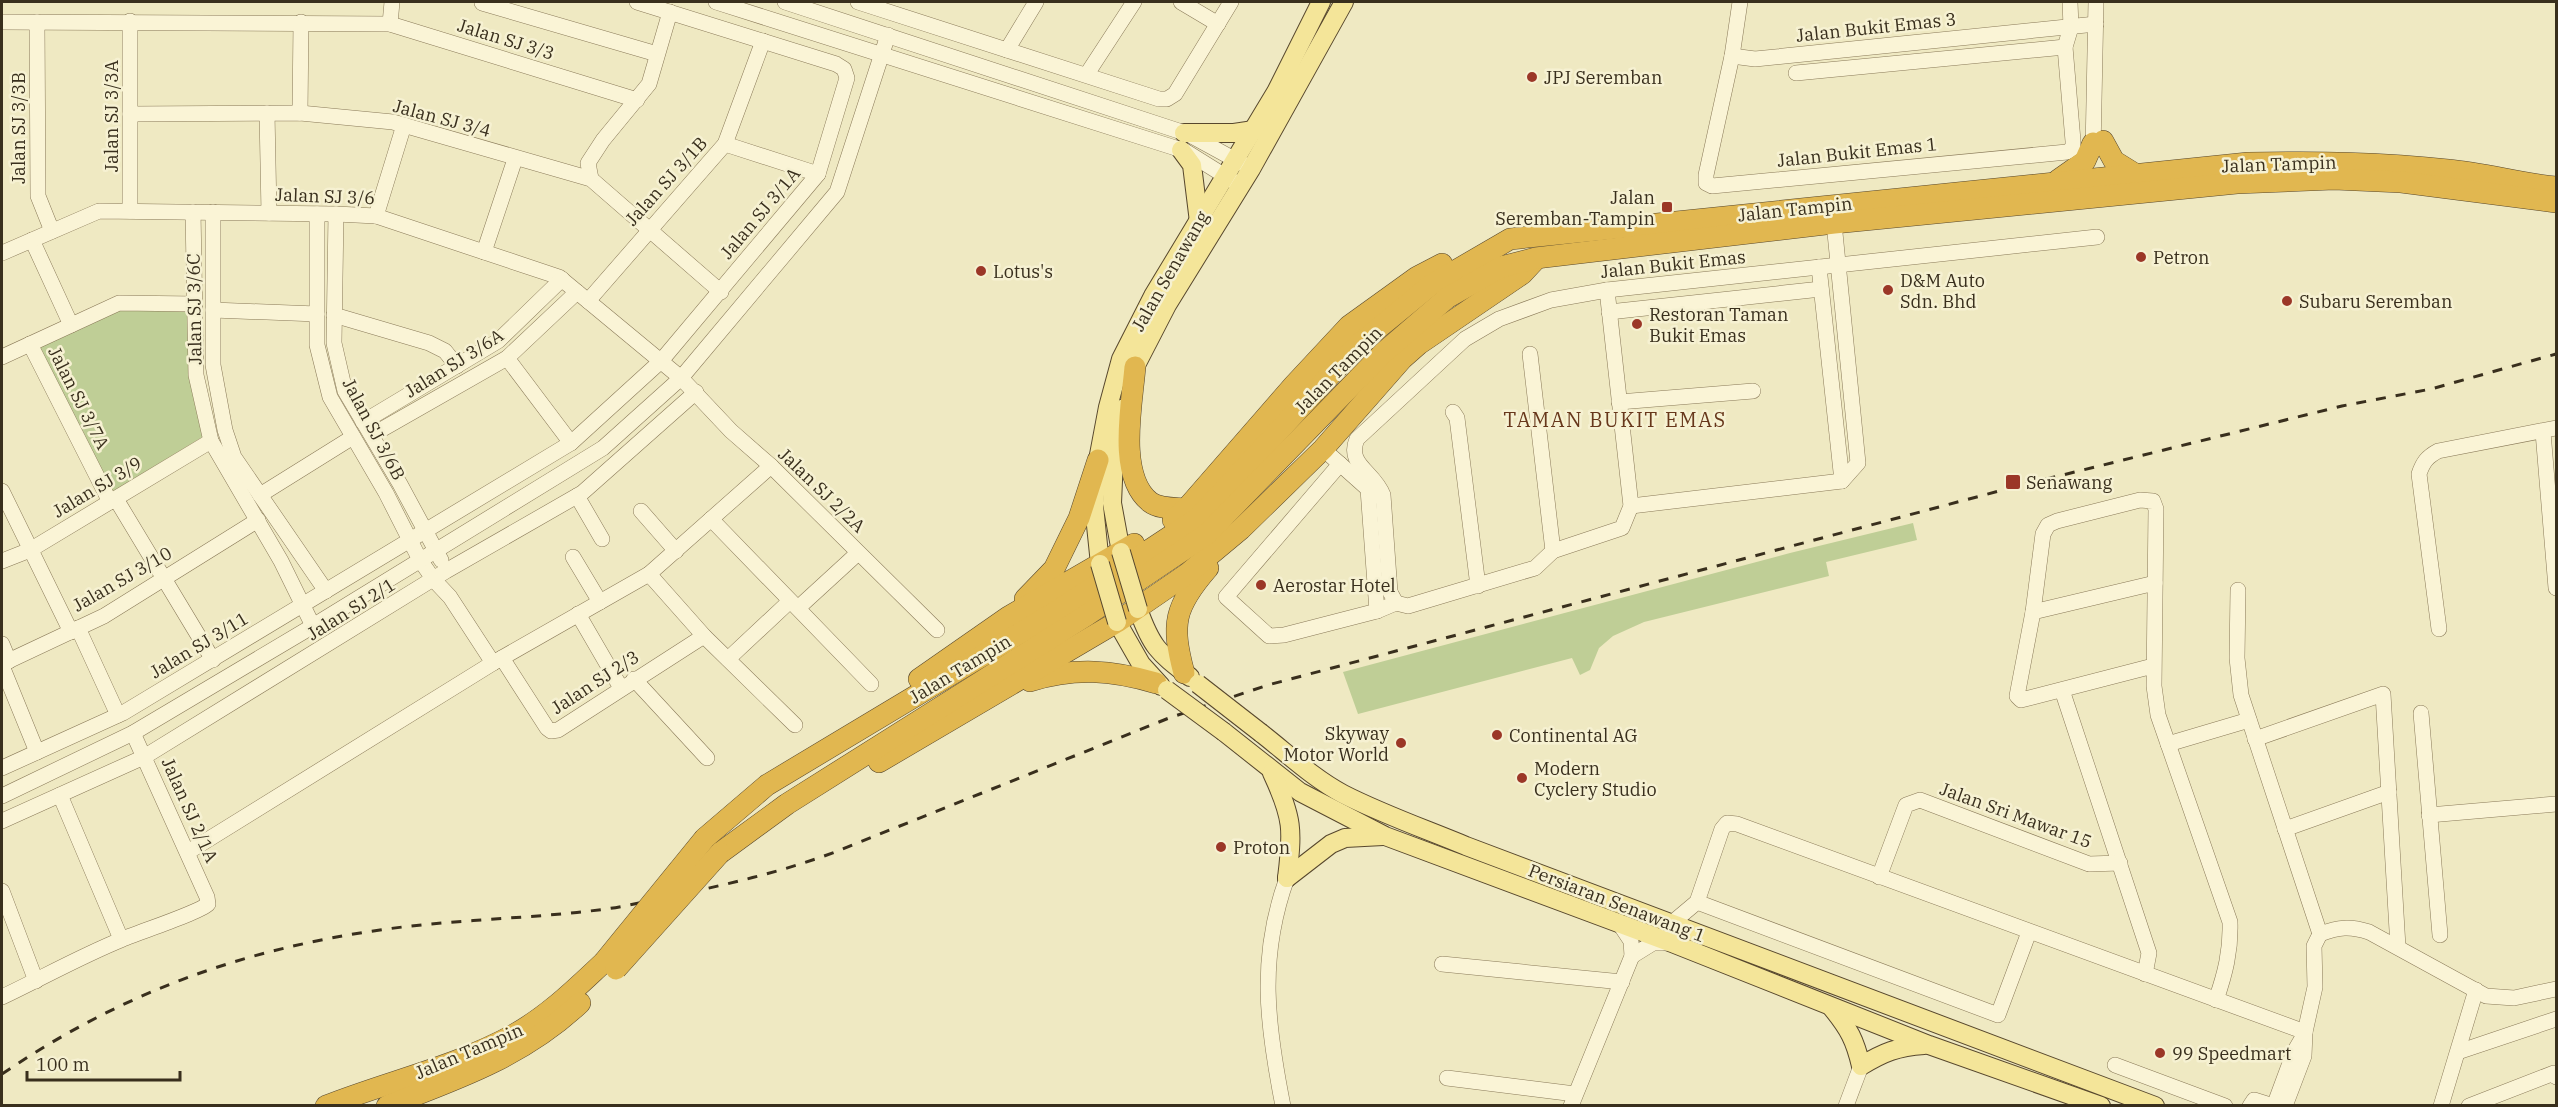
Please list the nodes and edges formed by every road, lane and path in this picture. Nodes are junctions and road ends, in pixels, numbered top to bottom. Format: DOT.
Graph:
graph roads {
  1 [pos="392,2"];
  2 [pos="638,2"];
  3 [pos="716,2"];
  4 [pos="785,2"];
  5 [pos="858,2"];
  6 [pos="1035,2"];
  7 [pos="1134,2"];
  8 [pos="1181,2"];
  9 [pos="1231,2"];
  10 [pos="1321,2"];
  11 [pos="1344,2"];
  12 [pos="1740,2"];
  13 [pos="2070,2"];
  14 [pos="2096,2"];
  15 [pos="482,3"];
  16 [pos="670,12"];
  17 [pos="130,21"];
  18 [pos="2,22"];
  19 [pos="37,22"];
  20 [pos="301,22"];
  21 [pos="390,24"];
  22 [pos="1218,24"];
  23 [pos="2096,24"];
  24 [pos="2071,27"];
  25 [pos="888,35"];
  26 [pos="763,41"];
  27 [pos="2065,46"];
  28 [pos="1007,50"];
  29 [pos="657,54"];
  30 [pos="882,54"];
  31 [pos="1732,56"];
  32 [pos="1087,74"];
  33 [pos="1796,74"];
  34 [pos="637,100"];
  35 [pos="267,113"];
  36 [pos="300,113"];
  37 [pos="130,114"];
  38 [pos="405,125"];
  39 [pos="1254,130"];
  40 [pos="1182,141"];
  41 [pos="2098,142"];
  42 [pos="725,144"];
  43 [pos="515,159"];
  44 [pos="1239,173"];
  45 [pos="818,174"];
  46 [pos="2135,174"];
  47 [pos="591,179"];
  48 [pos="2055,182"];
  49 [pos="2102,187"];
  50 [pos="2556,187"];
  51 [pos="2556,202"];
  52 [pos="130,211"];
  53 [pos="193,212"];
  54 [pos="213,212"];
  55 [pos="268,213"];
  56 [pos="317,214"];
  57 [pos="336,214"];
  58 [pos="376,216"];
  59 [pos="1199,222"];
  60 [pos="1834,222"];
  61 [pos="650,228"];
  62 [pos="52,231"];
  63 [pos="2097,237"];
  64 [pos="1510,239"];
  65 [pos="32,240"];
  66 [pos="484,252"];
  67 [pos="2,253"];
  68 [pos="1536,258"];
  69 [pos="1839,264"];
  70 [pos="1819,267"];
  71 [pos="562,279"];
  72 [pos="1821,289"];
  73 [pos="1607,290"];
  74 [pos="721,292"];
  75 [pos="583,296"];
  76 [pos="195,304"];
  77 [pos="213,310"];
  78 [pos="1610,312"];
  79 [pos="317,314"];
  80 [pos="334,315"];
  81 [pos="71,325"];
  82 [pos="30,344"];
  83 [pos="1530,354"];
  84 [pos="2,357"];
  85 [pos="507,358"];
  86 [pos="661,361"];
  87 [pos="457,366"];
  88 [pos="1135,367"];
  89 [pos="681,378"];
  90 [pos="1753,391"];
  91 [pos="696,392"];
  92 [pos="1619,402"];
  93 [pos="1453,412"];
  94 [pos="363,422"];
  95 [pos="2550,430"];
  96 [pos="372,435"];
  97 [pos="353,437"];
  98 [pos="211,441"];
  99 [pos="571,443"];
  100 [pos="1323,449"];
  101 [pos="1098,460"];
  102 [pos="1340,464"];
  103 [pos="771,466"];
  104 [pos="1842,481"];
  105 [pos="2,491"];
  106 [pos="260,495"];
  107 [pos="577,496"];
  108 [pos="113,500"];
  109 [pos="1631,506"];
  110 [pos="1186,509"];
  111 [pos="641,511"];
  112 [pos="711,519"];
  113 [pos="258,520"];
  114 [pos="1241,529"];
  115 [pos="426,530"];
  116 [pos="602,539"];
  117 [pos="409,540"];
  118 [pos="30,550"];
  119 [pos="436,551"];
  120 [pos="676,551"];
  121 [pos="1553,551"];
  122 [pos="1121,552"];
  123 [pos="858,553"];
  124 [pos="573,557"];
  125 [pos="420,560"];
  126 [pos="2,561"];
  127 [pos="1100,564"];
  128 [pos="649,574"];
  129 [pos="440,576"];
  130 [pos="164,578"];
  131 [pos="2155,583"];
  132 [pos="1478,586"];
  133 [pos="2556,588"];
  134 [pos="2238,590"];
  135 [pos="326,591"];
  136 [pos="600,602"];
  137 [pos="1396,603"];
  138 [pos="794,604"];
  139 [pos="301,605"];
  140 [pos="1138,609"];
  141 [pos="1377,611"];
  142 [pos="2032,612"];
  143 [pos="578,614"];
  144 [pos="1008,617"];
  145 [pos="1117,622"];
  146 [pos="313,626"];
  147 [pos="2439,629"];
  148 [pos="74,630"];
  149 [pos="936,630"];
  150 [pos="704,636"];
  151 [pos="2,644"];
  152 [pos="728,659"];
  153 [pos="213,660"];
  154 [pos="497,660"];
  155 [pos="4,663"];
  156 [pos="2153,666"];
  157 [pos="634,679"];
  158 [pos="1191,679"];
  159 [pos="871,684"];
  160 [pos="1162,686"];
  161 [pos="621,688"];
  162 [pos="1001,689"];
  163 [pos="2062,690"];
  164 [pos="2421,713"];
  165 [pos="118,715"];
  166 [pos="2249,720"];
  167 [pos="795,725"];
  168 [pos="133,733"];
  169 [pos="2255,739"];
  170 [pos="2168,744"];
  171 [pos="37,752"];
  172 [pos="144,757"];
  173 [pos="707,758"];
  174 [pos="2,768"];
  175 [pos="1270,768"];
  176 [pos="767,785"];
  177 [pos="2389,792"];
  178 [pos="60,795"];
  179 [pos="2,796"];
  180 [pos="2556,804"];
  181 [pos="2429,815"];
  182 [pos="2,821"];
  183 [pos="2285,829"];
  184 [pos="1385,836"];
  185 [pos="719,845"];
  186 [pos="188,852"];
  187 [pos="2120,863"];
  188 [pos="1879,877"];
  189 [pos="1287,879"];
  190 [pos="2,891"];
  191 [pos="1697,902"];
  192 [pos="1619,923"];
  193 [pos="1672,923"];
  194 [pos="2029,932"];
  195 [pos="2320,934"];
  196 [pos="2440,935"];
  197 [pos="121,939"];
  198 [pos="1672,943"];
  199 [pos="2398,947"];
  200 [pos="1632,956"];
  201 [pos="1442,964"];
  202 [pos="608,967"];
  203 [pos="2145,974"];
  204 [pos="36,981"];
  205 [pos="1622,982"];
  206 [pos="2556,989"];
  207 [pos="2476,990"];
  208 [pos="2,998"];
  209 [pos="2216,1000"];
  210 [pos="1830,1007"];
  211 [pos="2556,1019"];
  212 [pos="2305,1032"];
  213 [pos="1929,1045"];
  214 [pos="2458,1052"];
  215 [pos="2115,1065"];
  216 [pos="1861,1066"];
  217 [pos="2556,1074"];
  218 [pos="1447,1078"];
  219 [pos="1573,1100"];
  220 [pos="2442,1104"];
  221 [pos="326,1106"];
  222 [pos="387,1106"];
  223 [pos="1282,1106"];
  224 [pos="1846,1106"];
  225 [pos="2101,1106"];
  226 [pos="2155,1106"];
  227 [pos="2225,1106"];
  228 [pos="2250,1106"];
  229 [pos="2273,1106"];
  230 [pos="2285,1106"];
  231 [pos="2467,1106"];
  1 -- 21 [label="street"];
  2 -- 16 [label="street"];
  3 -- 30 [label="street"];
  4 -- 25 [label="street"];
  5 -- 28 [label="street"];
  6 -- 28 [label="street"];
  7 -- 32 [label="street"];
  8 -- 22 [label="street"];
  9 -- 22 [label="street"];
  10 -- 39 [label="main road, Jalan Senawang"];
  11 -- 44 [label="main road, Jalan Senawang"];
  12 -- 31 [label="street, Jalan Bukit Emas 1"];
  13 -- 24 [label="street, Jalan Bukit Emas 1"];
  14 -- 23 [label="street"];
  15 -- 29 [label="street"];
  16 -- 26 [label="street"];
  16 -- 29 [label="street"];
  17 -- 19 [label="street, Jalan SJ 3/3"];
  17 -- 20 [label="street, Jalan SJ 3/3"];
  17 -- 37 [label="street, Jalan SJ 3/3A"];
  18 -- 19 [label="street, Jalan SJ 3/3"];
  19 -- 62 [label="street, Jalan SJ 3/3B"];
  20 -- 21 [label="street, Jalan SJ 3/3"];
  20 -- 36 [label="street"];
  21 -- 34 [label="street, Jalan SJ 3/3"];
  22 -- 32 [label="street"];
  23 -- 24 [label="street, Jalan Bukit Emas 3"];
  23 -- 41 [label="street"];
  24 -- 27 [label="street, Jalan Bukit Emas 1"];
  24 -- 31 [label="street, Jalan Bukit Emas 3"];
  25 -- 30 [label="street"];
  25 -- 40 [label="street"];
  26 -- 42 [label="street, Jalan SJ 3/1B"];
  26 -- 45 [label="street, Jalan SJ 3/1A"];
  27 -- 31 [label="street, Jalan Bukit Emas 1"];
  27 -- 33 [label="street"];
  28 -- 32 [label="street"];
  29 -- 34 [label="street"];
  30 -- 40 [label="street"];
  30 -- 89 [label="street"];
  34 -- 47 [label="street"];
  35 -- 36 [label="street, Jalan SJ 3/4"];
  35 -- 37 [label="street, Jalan SJ 3/4"];
  35 -- 55 [label="street"];
  36 -- 38 [label="street, Jalan SJ 3/4"];
  37 -- 52 [label="street, Jalan SJ 3/3A"];
  38 -- 43 [label="street, Jalan SJ 3/4"];
  38 -- 58 [label="street"];
  39 -- 40 [label="main road"];
  39 -- 44 [label="main road, Jalan Senawang"];
  40 -- 44 [label="street"];
  40 -- 59 [label="main road"];
  41 -- 46 [label="highway"];
  41 -- 48 [label="highway"];
  41 -- 49 [label="street"];
  42 -- 45 [label="street"];
  42 -- 61 [label="street, Jalan SJ 3/1B"];
  43 -- 47 [label="street, Jalan SJ 3/4"];
  43 -- 66 [label="street"];
  44 -- 59 [label="main road, Jalan Senawang"];
  44 -- 88 [label="main road, Jalan Senawang"];
  45 -- 74 [label="street, Jalan SJ 3/1A"];
  46 -- 49 [label="highway, Jalan Tampin"];
  46 -- 50 [label="highway, Jalan Tampin"];
  47 -- 61 [label="street, Jalan SJ 3/4"];
  48 -- 49 [label="highway, Jalan Tampin"];
  48 -- 64 [label="highway, Jalan Tampin"];
  49 -- 51 [label="highway, Jalan Tampin"];
  49 -- 60 [label="highway, Jalan Tampin"];
  52 -- 53 [label="street, Jalan SJ 3/6"];
  52 -- 62 [label="street, Jalan SJ 3/6"];
  53 -- 54 [label="street, Jalan SJ 3/6"];
  53 -- 76 [label="street"];
  54 -- 55 [label="street, Jalan SJ 3/6"];
  54 -- 77 [label="street, Jalan SJ 3/6C"];
  55 -- 56 [label="street, Jalan SJ 3/6"];
  56 -- 57 [label="street, Jalan SJ 3/6"];
  56 -- 79 [label="street, Jalan SJ 3/6B"];
  57 -- 58 [label="street, Jalan SJ 3/6"];
  57 -- 80 [label="street"];
  58 -- 66 [label="street, Jalan SJ 3/6"];
  59 -- 101 [label="main road, Jalan Senawang"];
  60 -- 68 [label="highway, Jalan Tampin"];
  60 -- 69 [label="street"];
  61 -- 74 [label="street, Jalan SJ 3/4"];
  61 -- 75 [label="street, Jalan SJ 3/1B"];
  62 -- 65 [label="street, Jalan SJ 3/6"];
  63 -- 69 [label="street, Jalan Bukit Emas"];
  64 -- 110 [label="highway"];
  64 -- 176 [label="highway, Jalan Tampin"];
  65 -- 67 [label="street, Jalan SJ 3/6"];
  65 -- 81 [label="street"];
  66 -- 71 [label="street, Jalan SJ 3/6"];
  68 -- 100 [label="highway"];
  68 -- 185 [label="highway, Jalan Tampin"];
  69 -- 70 [label="street, Jalan Bukit Emas"];
  69 -- 104 [label="street"];
  70 -- 72 [label="street"];
  70 -- 73 [label="street, Jalan Bukit Emas"];
  71 -- 75 [label="street, Jalan SJ 3/6"];
  71 -- 87 [label="street"];
  72 -- 78 [label="street"];
  72 -- 104 [label="street"];
  73 -- 78 [label="street"];
  73 -- 137 [label="street, Jalan Bukit Emas"];
  74 -- 86 [label="street, Jalan SJ 3/1A"];
  75 -- 85 [label="street, Jalan SJ 3/6A"];
  75 -- 86 [label="street, Jalan SJ 3/6"];
  76 -- 81 [label="street"];
  76 -- 98 [label="street"];
  77 -- 79 [label="street"];
  77 -- 106 [label="street, Jalan SJ 3/6C"];
  78 -- 92 [label="street"];
  79 -- 97 [label="street, Jalan SJ 3/6B"];
  80 -- 87 [label="street"];
  80 -- 94 [label="street"];
  81 -- 82 [label="street"];
  82 -- 84 [label="street"];
  82 -- 108 [label="street, Jalan SJ 3/7A"];
  83 -- 121 [label="street"];
  85 -- 96 [label="street, Jalan SJ 3/6A"];
  85 -- 99 [label="street"];
  86 -- 89 [label="street, Jalan SJ 3/6"];
  86 -- 99 [label="street, Jalan SJ 3/1A"];
  87 -- 94 [label="street"];
  88 -- 110 [label="highway"];
  88 -- 122 [label="main road, Jalan Senawang"];
  89 -- 91 [label="street, Jalan SJ 2/2A"];
  89 -- 119 [label="street"];
  90 -- 92 [label="street"];
  91 -- 103 [label="street, Jalan SJ 2/2A"];
  91 -- 107 [label="street, Jalan SJ 2/1"];
  92 -- 109 [label="street"];
  93 -- 132 [label="street"];
  94 -- 96 [label="street"];
  95 -- 133 [label="street"];
  95 -- 147 [label="street"];
  96 -- 115 [label="street"];
  97 -- 106 [label="street"];
  97 -- 117 [label="street, Jalan SJ 3/6B"];
  98 -- 108 [label="street, Jalan SJ 3/9"];
  98 -- 113 [label="street"];
  99 -- 115 [label="street, Jalan SJ 3/11"];
  100 -- 102 [label="street"];
  100 -- 114 [label="highway"];
  101 -- 127 [label="main road, Jalan Senawang"];
  101 -- 144 [label="highway"];
  102 -- 141 [label="street"];
  102 -- 141 [label="street"];
  103 -- 112 [label="street"];
  103 -- 123 [label="street, Jalan SJ 2/2A"];
  104 -- 109 [label="street"];
  105 -- 118 [label="street"];
  106 -- 135 [label="street, Jalan SJ 3/6C"];
  107 -- 116 [label="street"];
  107 -- 129 [label="street, Jalan SJ 2/1"];
  108 -- 118 [label="street, Jalan SJ 3/9"];
  108 -- 130 [label="street, Jalan SJ 3/7A"];
  109 -- 121 [label="street"];
  110 -- 122 [label="highway"];
  111 -- 120 [label="street"];
  112 -- 120 [label="street"];
  112 -- 138 [label="street"];
  113 -- 130 [label="street, Jalan SJ 3/10"];
  113 -- 139 [label="street"];
  114 -- 140 [label="highway"];
  114 -- 158 [label="highway"];
  115 -- 117 [label="street, Jalan SJ 3/11"];
  115 -- 119 [label="street"];
  117 -- 125 [label="street, Jalan SJ 3/6B"];
  117 -- 135 [label="street, Jalan SJ 3/11"];
  118 -- 126 [label="street, Jalan SJ 3/9"];
  118 -- 148 [label="street"];
  119 -- 125 [label="street"];
  119 -- 129 [label="street"];
  120 -- 128 [label="street"];
  121 -- 132 [label="street"];
  122 -- 127 [label="highway"];
  122 -- 140 [label="main road, Jalan Senawang, bridge"];
  123 -- 138 [label="street"];
  123 -- 149 [label="street, Jalan SJ 2/2A"];
  124 -- 136 [label="street"];
  125 -- 129 [label="street, Jalan SJ 3/6B"];
  125 -- 146 [label="street"];
  127 -- 144 [label="highway"];
  127 -- 145 [label="main road, Jalan Senawang, bridge"];
  128 -- 136 [label="street"];
  128 -- 150 [label="street"];
  129 -- 154 [label="street"];
  129 -- 172 [label="street, Jalan SJ 2/1"];
  130 -- 148 [label="street, Jalan SJ 3/10"];
  130 -- 153 [label="street, Jalan SJ 3/7A"];
  131 -- 142 [label="street"];
  131 -- 142 [label="street"];
  131 -- 156 [label="street"];
  132 -- 137 [label="street"];
  134 -- 166 [label="street"];
  135 -- 139 [label="street, Jalan SJ 3/11"];
  136 -- 143 [label="street"];
  137 -- 141 [label="street"];
  138 -- 152 [label="street"];
  138 -- 159 [label="street"];
  139 -- 146 [label="street"];
  139 -- 153 [label="street, Jalan SJ 3/11"];
  140 -- 145 [label="highway"];
  140 -- 158 [label="main road, Persiaran Senawang 1"];
  142 -- 163 [label="street"];
  143 -- 154 [label="street"];
  143 -- 161 [label="street"];
  144 -- 176 [label="highway"];
  145 -- 160 [label="main road, Persiaran Senawang 1"];
  145 -- 162 [label="highway"];
  146 -- 168 [label="street"];
  148 -- 155 [label="street, Jalan SJ 3/10"];
  148 -- 165 [label="street"];
  150 -- 152 [label="street"];
  150 -- 157 [label="street, Jalan SJ 2/3"];
  151 -- 155 [label="street"];
  152 -- 167 [label="street"];
  153 -- 165 [label="street, Jalan SJ 3/11"];
  154 -- 161 [label="street, Jalan SJ 2/3"];
  154 -- 186 [label="street"];
  155 -- 171 [label="street"];
  156 -- 163 [label="street"];
  156 -- 170 [label="street"];
  157 -- 161 [label="street, Jalan SJ 2/3"];
  157 -- 173 [label="street"];
  158 -- 193 [label="main road, Persiaran Senawang 1, bridge"];
  160 -- 162 [label="highway"];
  160 -- 175 [label="main road, Persiaran Senawang 1, bridge"];
  162 -- 185 [label="highway"];
  163 -- 187 [label="street"];
  164 -- 181 [label="street"];
  165 -- 171 [label="street, Jalan SJ 3/11"];
  166 -- 169 [label="street"];
  166 -- 170 [label="street"];
  168 -- 172 [label="street, Jalan SJ 2/1A"];
  168 -- 179 [label="street"];
  169 -- 177 [label="street"];
  169 -- 183 [label="street"];
  170 -- 209 [label="street"];
  171 -- 174 [label="street, Jalan SJ 3/11"];
  172 -- 178 [label="street, Jalan SJ 2/1"];
  172 -- 186 [label="street, Jalan SJ 2/1A"];
  175 -- 184 [label="main road, Persiaran Senawang 1"];
  175 -- 189 [label="main road"];
  176 -- 185 [label="highway, Jalan Tampin"];
  177 -- 183 [label="street"];
  177 -- 199 [label="street"];
  178 -- 182 [label="street, Jalan SJ 2/1"];
  178 -- 197 [label="street"];
  180 -- 181 [label="street"];
  181 -- 196 [label="street"];
  183 -- 195 [label="street"];
  184 -- 189 [label="main road"];
  184 -- 192 [label="main road, Persiaran Senawang 1"];
  185 -- 202 [label="highway, Jalan Tampin, bridge"];
  186 -- 197 [label="street, Jalan SJ 2/1A"];
  187 -- 188 [label="street, Jalan Sri Mawar 15"];
  187 -- 203 [label="street"];
  188 -- 191 [label="street"];
  188 -- 194 [label="street"];
  189 -- 223 [label="street"];
  190 -- 204 [label="street"];
  191 -- 193 [label="street"];
  191 -- 194 [label="street"];
  192 -- 198 [label="main road, Persiaran Senawang 1"];
  192 -- 200 [label="street"];
  193 -- 226 [label="main road, Persiaran Senawang 1"];
  194 -- 203 [label="street"];
  195 -- 199 [label="street"];
  195 -- 212 [label="street"];
  197 -- 204 [label="street"];
  198 -- 200 [label="street"];
  198 -- 210 [label="main road, Persiaran Senawang 1"];
  199 -- 207 [label="street"];
  200 -- 205 [label="street"];
  201 -- 205 [label="street"];
  202 -- 221 [label="highway, Jalan Tampin"];
  202 -- 222 [label="highway, Jalan Tampin"];
  203 -- 209 [label="street"];
  204 -- 208 [label="street"];
  205 -- 219 [label="street"];
  206 -- 207 [label="street"];
  207 -- 214 [label="street"];
  209 -- 212 [label="street"];
  210 -- 213 [label="main road, Persiaran Senawang 1"];
  210 -- 216 [label="main road"];
  211 -- 214 [label="street"];
  212 -- 229 [label="street"];
  212 -- 230 [label="street"];
  213 -- 216 [label="main road"];
  213 -- 225 [label="main road, Persiaran Senawang 1"];
  214 -- 220 [label="street"];
  215 -- 227 [label="street"];
  216 -- 224 [label="street"];
  217 -- 231 [label="street"];
  218 -- 219 [label="street"];
  220 -- 231 [label="street"];
  228 -- 229 [label="street"];
}
